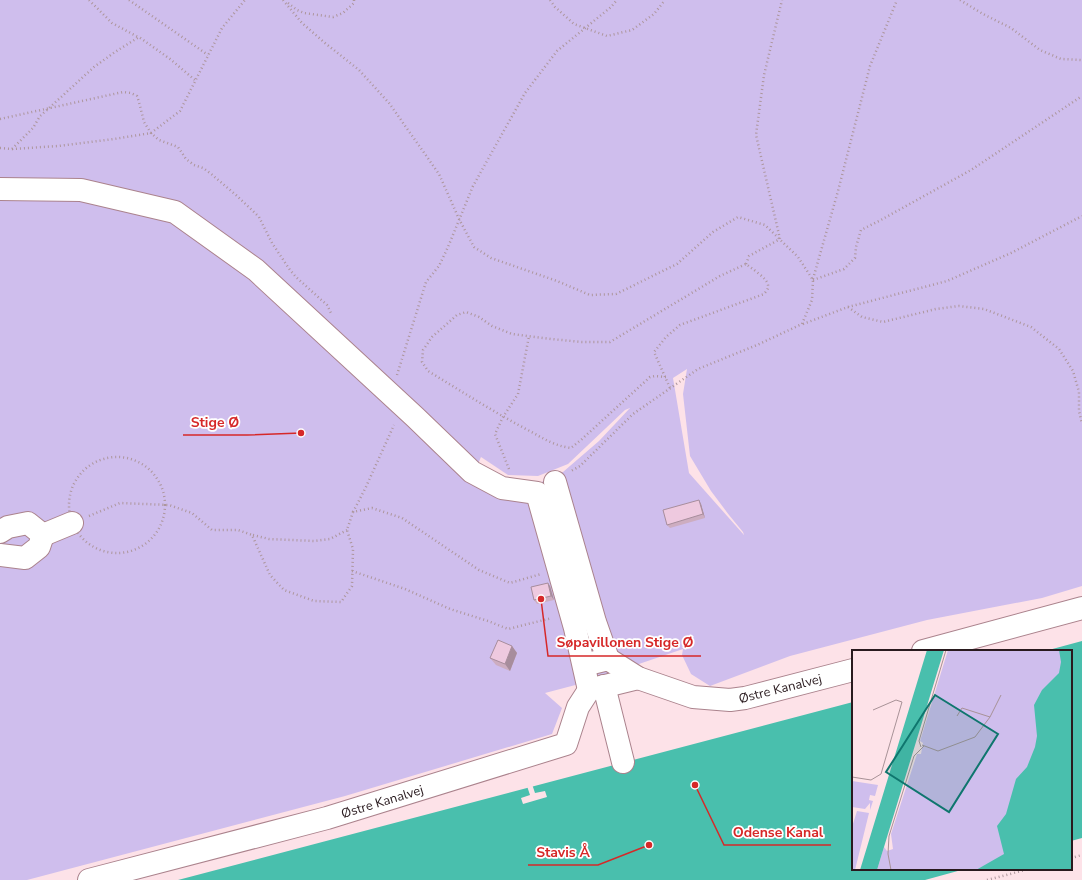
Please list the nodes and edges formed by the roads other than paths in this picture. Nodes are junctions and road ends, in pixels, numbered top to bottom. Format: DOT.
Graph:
graph roads {
  1 [pos="0,189"];
  2 [pos="555,482"];
  3 [pos="79,520"];
  4 [pos="0,532"];
  5 [pos="43,536"];
  6 [pos="0,555"];
  7 [pos="1082,608"];
  8 [pos="927,650"];
  9 [pos="608,659"];
  10 [pos="584,665"];
  11 [pos="852,670"];
  12 [pos="638,678"];
  13 [pos="596,688"];
  14 [pos="622,762"];
  15 [pos="89,880"];
  1 -- 10 [label="street"];
  2 -- 9 [label="street"];
  3 -- 5 [label="street"];
  4 -- 5 [label="street"];
  5 -- 6 [label="street"];
  7 -- 8 [label="street"];
  9 -- 10 [label="street"];
  9 -- 12 [label="street, Østre Kanalvej"];
  10 -- 13 [label="street"];
  11 -- 12 [label="street, Østre Kanalvej"];
  12 -- 13 [label="street"];
  13 -- 14 [label="street"];
  13 -- 15 [label="street, Østre Kanalvej"];
}
